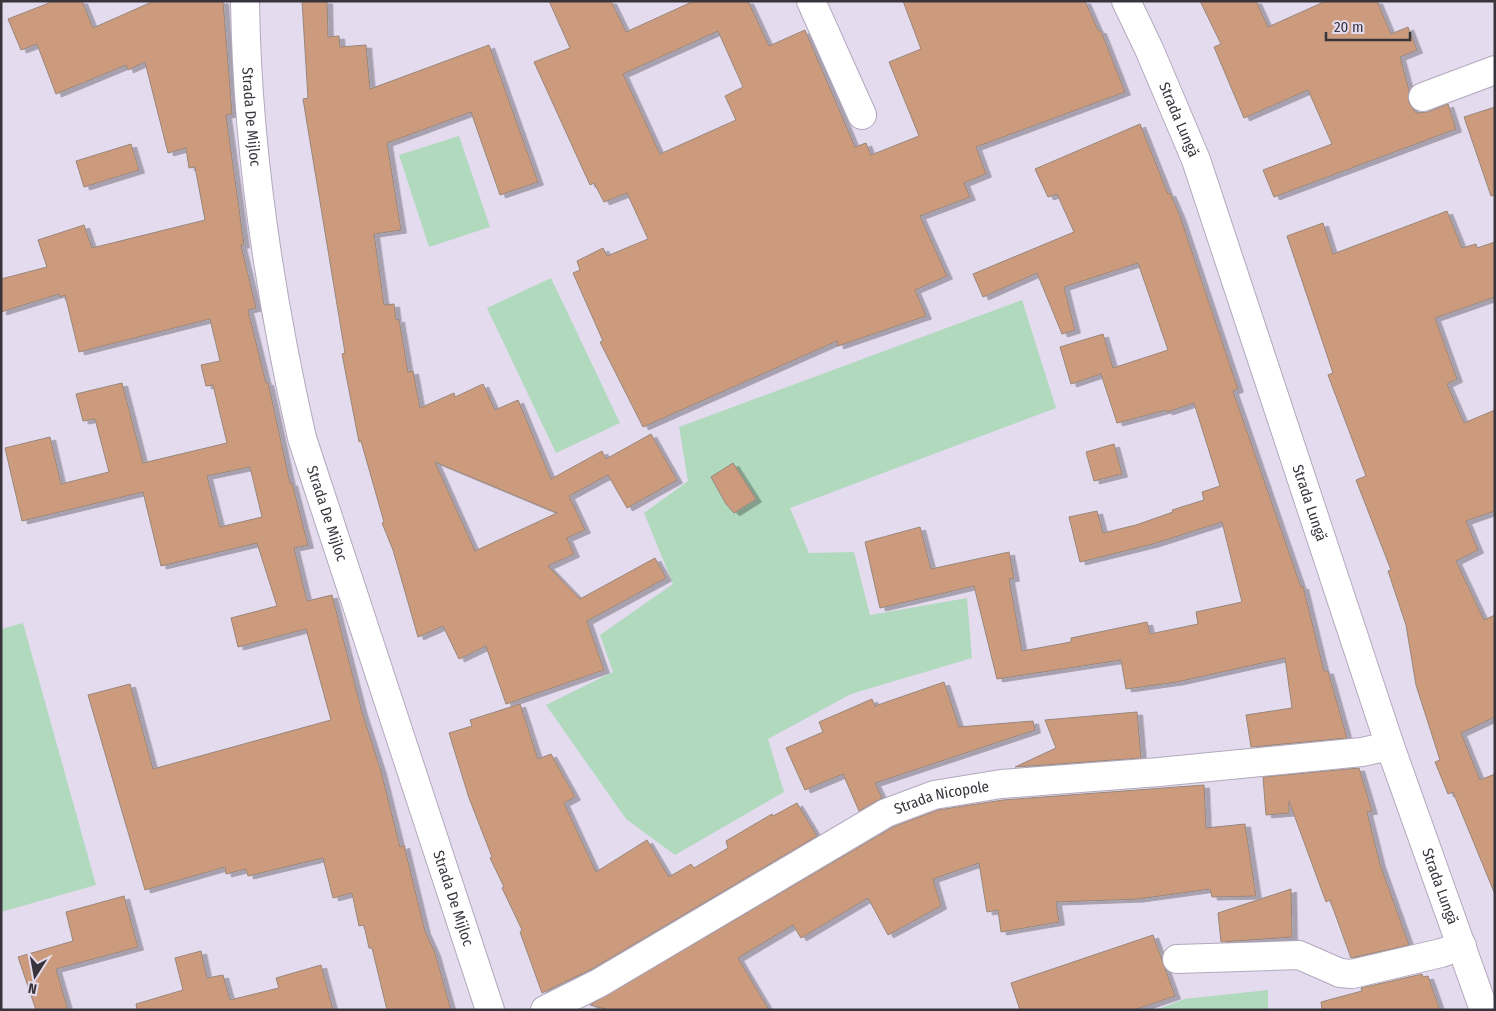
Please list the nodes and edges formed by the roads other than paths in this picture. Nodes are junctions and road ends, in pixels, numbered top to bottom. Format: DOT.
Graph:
graph roads {
  1 [pos="245,1"];
  2 [pos="811,1"];
  3 [pos="1126,1"];
  4 [pos="1495,70"];
  5 [pos="1423,97"];
  6 [pos="862,115"];
  7 [pos="1390,746"];
  8 [pos="1462,946"];
  9 [pos="1177,959"];
  10 [pos="490,1010"];
  11 [pos="545,1010"];
  12 [pos="1484,1010"];
  1 -- 10 [label="main road, Strada De Mijloc"];
  2 -- 6 [label="main road"];
  3 -- 7 [label="main road, Strada Lungă"];
  4 -- 5 [label="main road"];
  7 -- 8 [label="main road, Strada Lungă"];
  7 -- 11 [label="main road, Strada Nicopole"];
  8 -- 9 [label="main road"];
  8 -- 12 [label="main road, Strada Lungă"];
}
